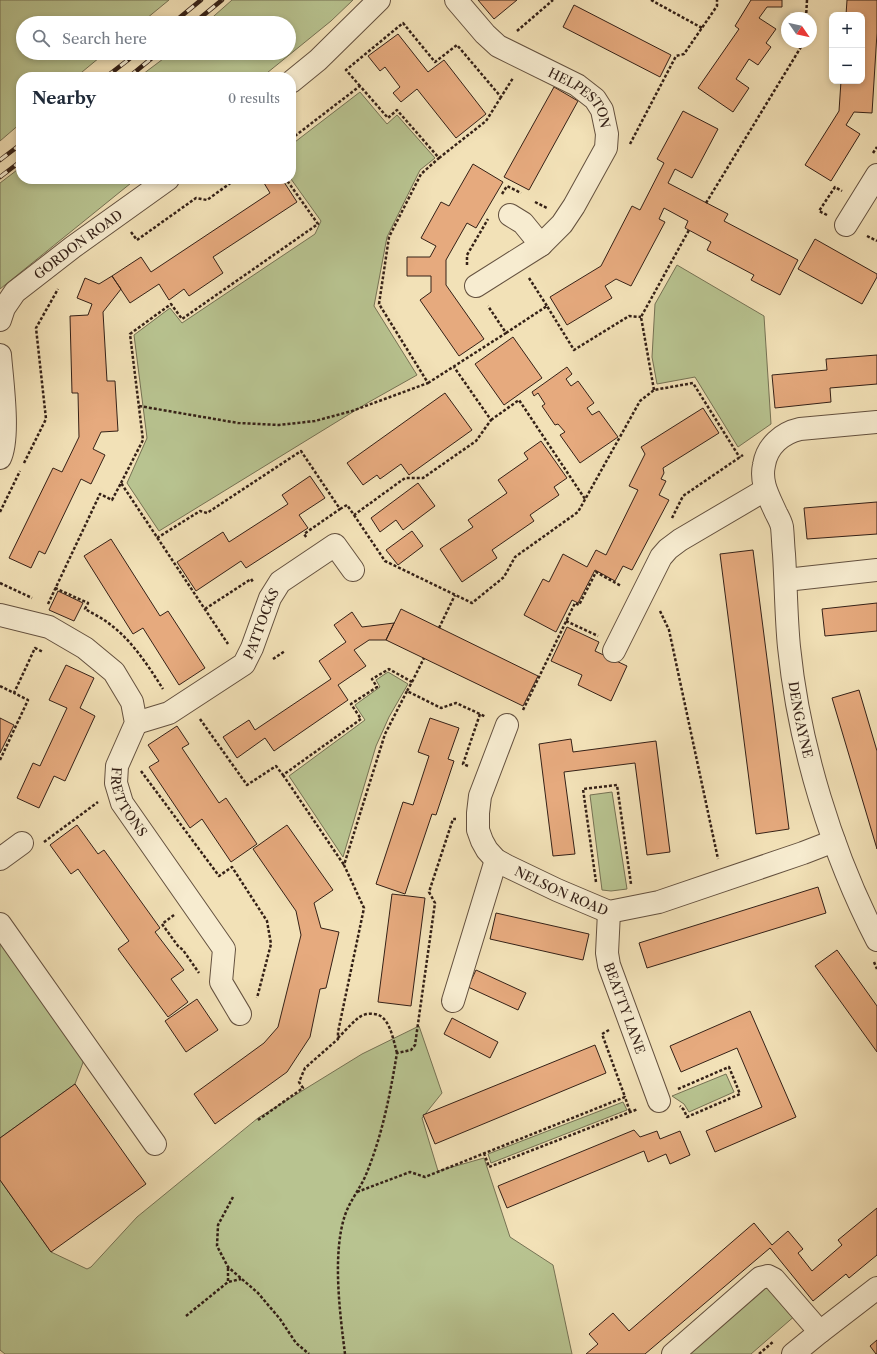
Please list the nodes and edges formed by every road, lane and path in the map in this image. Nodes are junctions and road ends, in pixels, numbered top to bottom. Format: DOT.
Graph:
graph roads {
  1 [pos="379,0"];
  2 [pos="456,0"];
  3 [pos="553,0"];
  4 [pos="650,0"];
  5 [pos="807,0"];
  6 [pos="806,12"];
  7 [pos="702,28"];
  8 [pos="512,36"];
  9 [pos="800,48"];
  10 [pos="516,73"];
  11 [pos="296,78"];
  12 [pos="360,86"];
  13 [pos="501,97"];
  14 [pos="296,135"];
  15 [pos="439,158"];
  16 [pos="877,175"];
  17 [pos="161,184"];
  18 [pos="229,184"];
  19 [pos="290,184"];
  20 [pos="526,196"];
  21 [pos="532,200"];
  22 [pos="706,203"];
  23 [pos="500,209"];
  24 [pos="550,210"];
  25 [pos="846,225"];
  26 [pos="129,230"];
  27 [pos="689,230"];
  28 [pos="541,244"];
  29 [pos="476,286"];
  30 [pos="58,288"];
  31 [pos="642,317"];
  32 [pos="0,320"];
  33 [pos="506,334"];
  34 [pos="0,355"];
  35 [pos="454,367"];
  36 [pos="428,383"];
  37 [pos="654,390"];
  38 [pos="139,406"];
  39 [pos="491,420"];
  40 [pos="877,422"];
  41 [pos="746,454"];
  42 [pos="0,458"];
  43 [pos="740,458"];
  44 [pos="121,483"];
  45 [pos="765,490"];
  46 [pos="585,499"];
  47 [pos="340,510"];
  48 [pos="0,512"];
  49 [pos="354,515"];
  50 [pos="669,523"];
  51 [pos="157,538"];
  52 [pos="310,543"];
  53 [pos="353,570"];
  54 [pos="877,570"];
  55 [pos="786,580"];
  56 [pos="0,584"];
  57 [pos="255,586"];
  58 [pos="627,587"];
  59 [pos="55,588"];
  60 [pos="455,595"];
  61 [pos="34,598"];
  62 [pos="41,602"];
  63 [pos="205,609"];
  64 [pos="655,614"];
  65 [pos="0,615"];
  66 [pos="566,621"];
  67 [pos="438,628"];
  68 [pos="230,647"];
  69 [pos="285,651"];
  70 [pos="614,651"];
  71 [pos="49,655"];
  72 [pos="424,658"];
  73 [pos="267,663"];
  74 [pos="412,682"];
  75 [pos="0,686"];
  76 [pos="165,691"];
  77 [pos="407,691"];
  78 [pos="14,694"];
  79 [pos="480,714"];
  80 [pos="198,717"];
  81 [pos="136,723"];
  82 [pos="507,726"];
  83 [pos="0,760"];
  84 [pos="470,767"];
  85 [pos="139,768"];
  86 [pos="284,775"];
  87 [pos="98,801"];
  88 [pos="460,818"];
  89 [pos="834,841"];
  90 [pos="32,843"];
  91 [pos="0,859"];
  92 [pos="496,860"];
  93 [pos="719,863"];
  94 [pos="344,865"];
  95 [pos="596,886"];
  96 [pos="632,886"];
  97 [pos="609,912"];
  98 [pos="174,915"];
  99 [pos="0,924"];
  100 [pos="874,948"];
  101 [pos="877,968"];
  102 [pos="201,975"];
  103 [pos="453,1001"];
  104 [pos="240,1014"];
  105 [pos="338,1039"];
  106 [pos="397,1053"];
  107 [pos="664,1099"];
  108 [pos="630,1112"];
  109 [pos="258,1120"];
  110 [pos="155,1144"];
  111 [pos="484,1153"];
  112 [pos="356,1192"];
  113 [pos="233,1197"];
  114 [pos="228,1267"];
  115 [pos="242,1278"];
  116 [pos="228,1282"];
  117 [pos="877,1288"];
  118 [pos="186,1316"];
  119 [pos="820,1332"];
  120 [pos="309,1354"];
  121 [pos="345,1354"];
  122 [pos="673,1354"];
  123 [pos="793,1354"];
  1 -- 11 [label="street"];
  2 -- 28 [label="street, HELPESTON"];
  3 -- 8 [label="path"];
  4 -- 7 [label="path"];
  5 -- 6 [label="path"];
  9 -- 22 [label="path"];
  10 -- 13 [label="path"];
  12 -- 13 [label="path"];
  12 -- 14 [label="path"];
  12 -- 15 [label="path"];
  13 -- 15 [label="path"];
  15 -- 36 [label="path"];
  16 -- 25 [label="street"];
  17 -- 32 [label="street, GORDON ROAD"];
  18 -- 26 [label="path"];
  19 -- 38 [label="path"];
  20 -- 23 [label="path"];
  21 -- 24 [label="path"];
  23 -- 28 [label="street"];
  23 -- 29 [label="path"];
  27 -- 31 [label="path"];
  28 -- 29 [label="street, HELPESTON"];
  29 -- 33 [label="path"];
  30 -- 48 [label="path"];
  31 -- 33 [label="path"];
  31 -- 37 [label="path"];
  33 -- 35 [label="path"];
  34 -- 42 [label="street"];
  35 -- 36 [label="path"];
  35 -- 39 [label="path"];
  36 -- 38 [label="path"];
  37 -- 43 [label="path"];
  37 -- 46 [label="path"];
  38 -- 44 [label="path"];
  39 -- 46 [label="path"];
  39 -- 49 [label="path"];
  40 -- 45 [label="street, DENGAYNE"];
  41 -- 43 [label="path"];
  43 -- 50 [label="path"];
  44 -- 51 [label="path"];
  44 -- 59 [label="path"];
  45 -- 55 [label="street, DENGAYNE"];
  45 -- 70 [label="street"];
  46 -- 60 [label="path"];
  47 -- 49 [label="path"];
  47 -- 51 [label="path"];
  47 -- 52 [label="path"];
  49 -- 60 [label="path"];
  51 -- 63 [label="path"];
  53 -- 81 [label="street, PATTOCKS"];
  54 -- 55 [label="street"];
  55 -- 89 [label="street, DENGAYNE"];
  56 -- 61 [label="path"];
  57 -- 63 [label="path"];
  58 -- 66 [label="path"];
  59 -- 62 [label="path"];
  59 -- 76 [label="path"];
  60 -- 67 [label="path"];
  63 -- 68 [label="path"];
  64 -- 93 [label="path"];
  65 -- 81 [label="street"];
  66 -- 70 [label="path"];
  66 -- 82 [label="path"];
  69 -- 73 [label="path"];
  71 -- 78 [label="path"];
  72 -- 74 [label="path"];
  74 -- 77 [label="path"];
  74 -- 86 [label="path"];
  75 -- 78 [label="path"];
  77 -- 79 [label="path"];
  77 -- 94 [label="path"];
  78 -- 83 [label="path"];
  79 -- 82 [label="path"];
  79 -- 84 [label="path"];
  80 -- 86 [label="path"];
  81 -- 104 [label="street, FRETTONS"];
  82 -- 92 [label="street, NELSON ROAD"];
  85 -- 104 [label="path"];
  86 -- 94 [label="path"];
  87 -- 90 [label="path"];
  88 -- 106 [label="path"];
  89 -- 97 [label="street, NELSON ROAD"];
  89 -- 100 [label="street, DENGAYNE"];
  90 -- 91 [label="street"];
  92 -- 97 [label="street, NELSON ROAD"];
  92 -- 103 [label="street"];
  94 -- 105 [label="path"];
  95 -- 96 [label="path"];
  97 -- 107 [label="street, BEATTY LANE"];
  98 -- 102 [label="path"];
  99 -- 110 [label="street"];
  100 -- 101 [label="path"];
  105 -- 106 [label="path"];
  105 -- 109 [label="path"];
  106 -- 112 [label="path"];
  107 -- 107 [label="path"];
  107 -- 108 [label="path"];
  108 -- 111 [label="path"];
  108 -- 111 [label="path"];
  111 -- 112 [label="path"];
  112 -- 121 [label="path"];
  113 -- 114 [label="path"];
  114 -- 115 [label="path"];
  114 -- 116 [label="path"];
  115 -- 116 [label="path"];
  115 -- 120 [label="path"];
  116 -- 118 [label="path"];
  117 -- 119 [label="street"];
  119 -- 122 [label="street"];
  119 -- 123 [label="street"];
}
